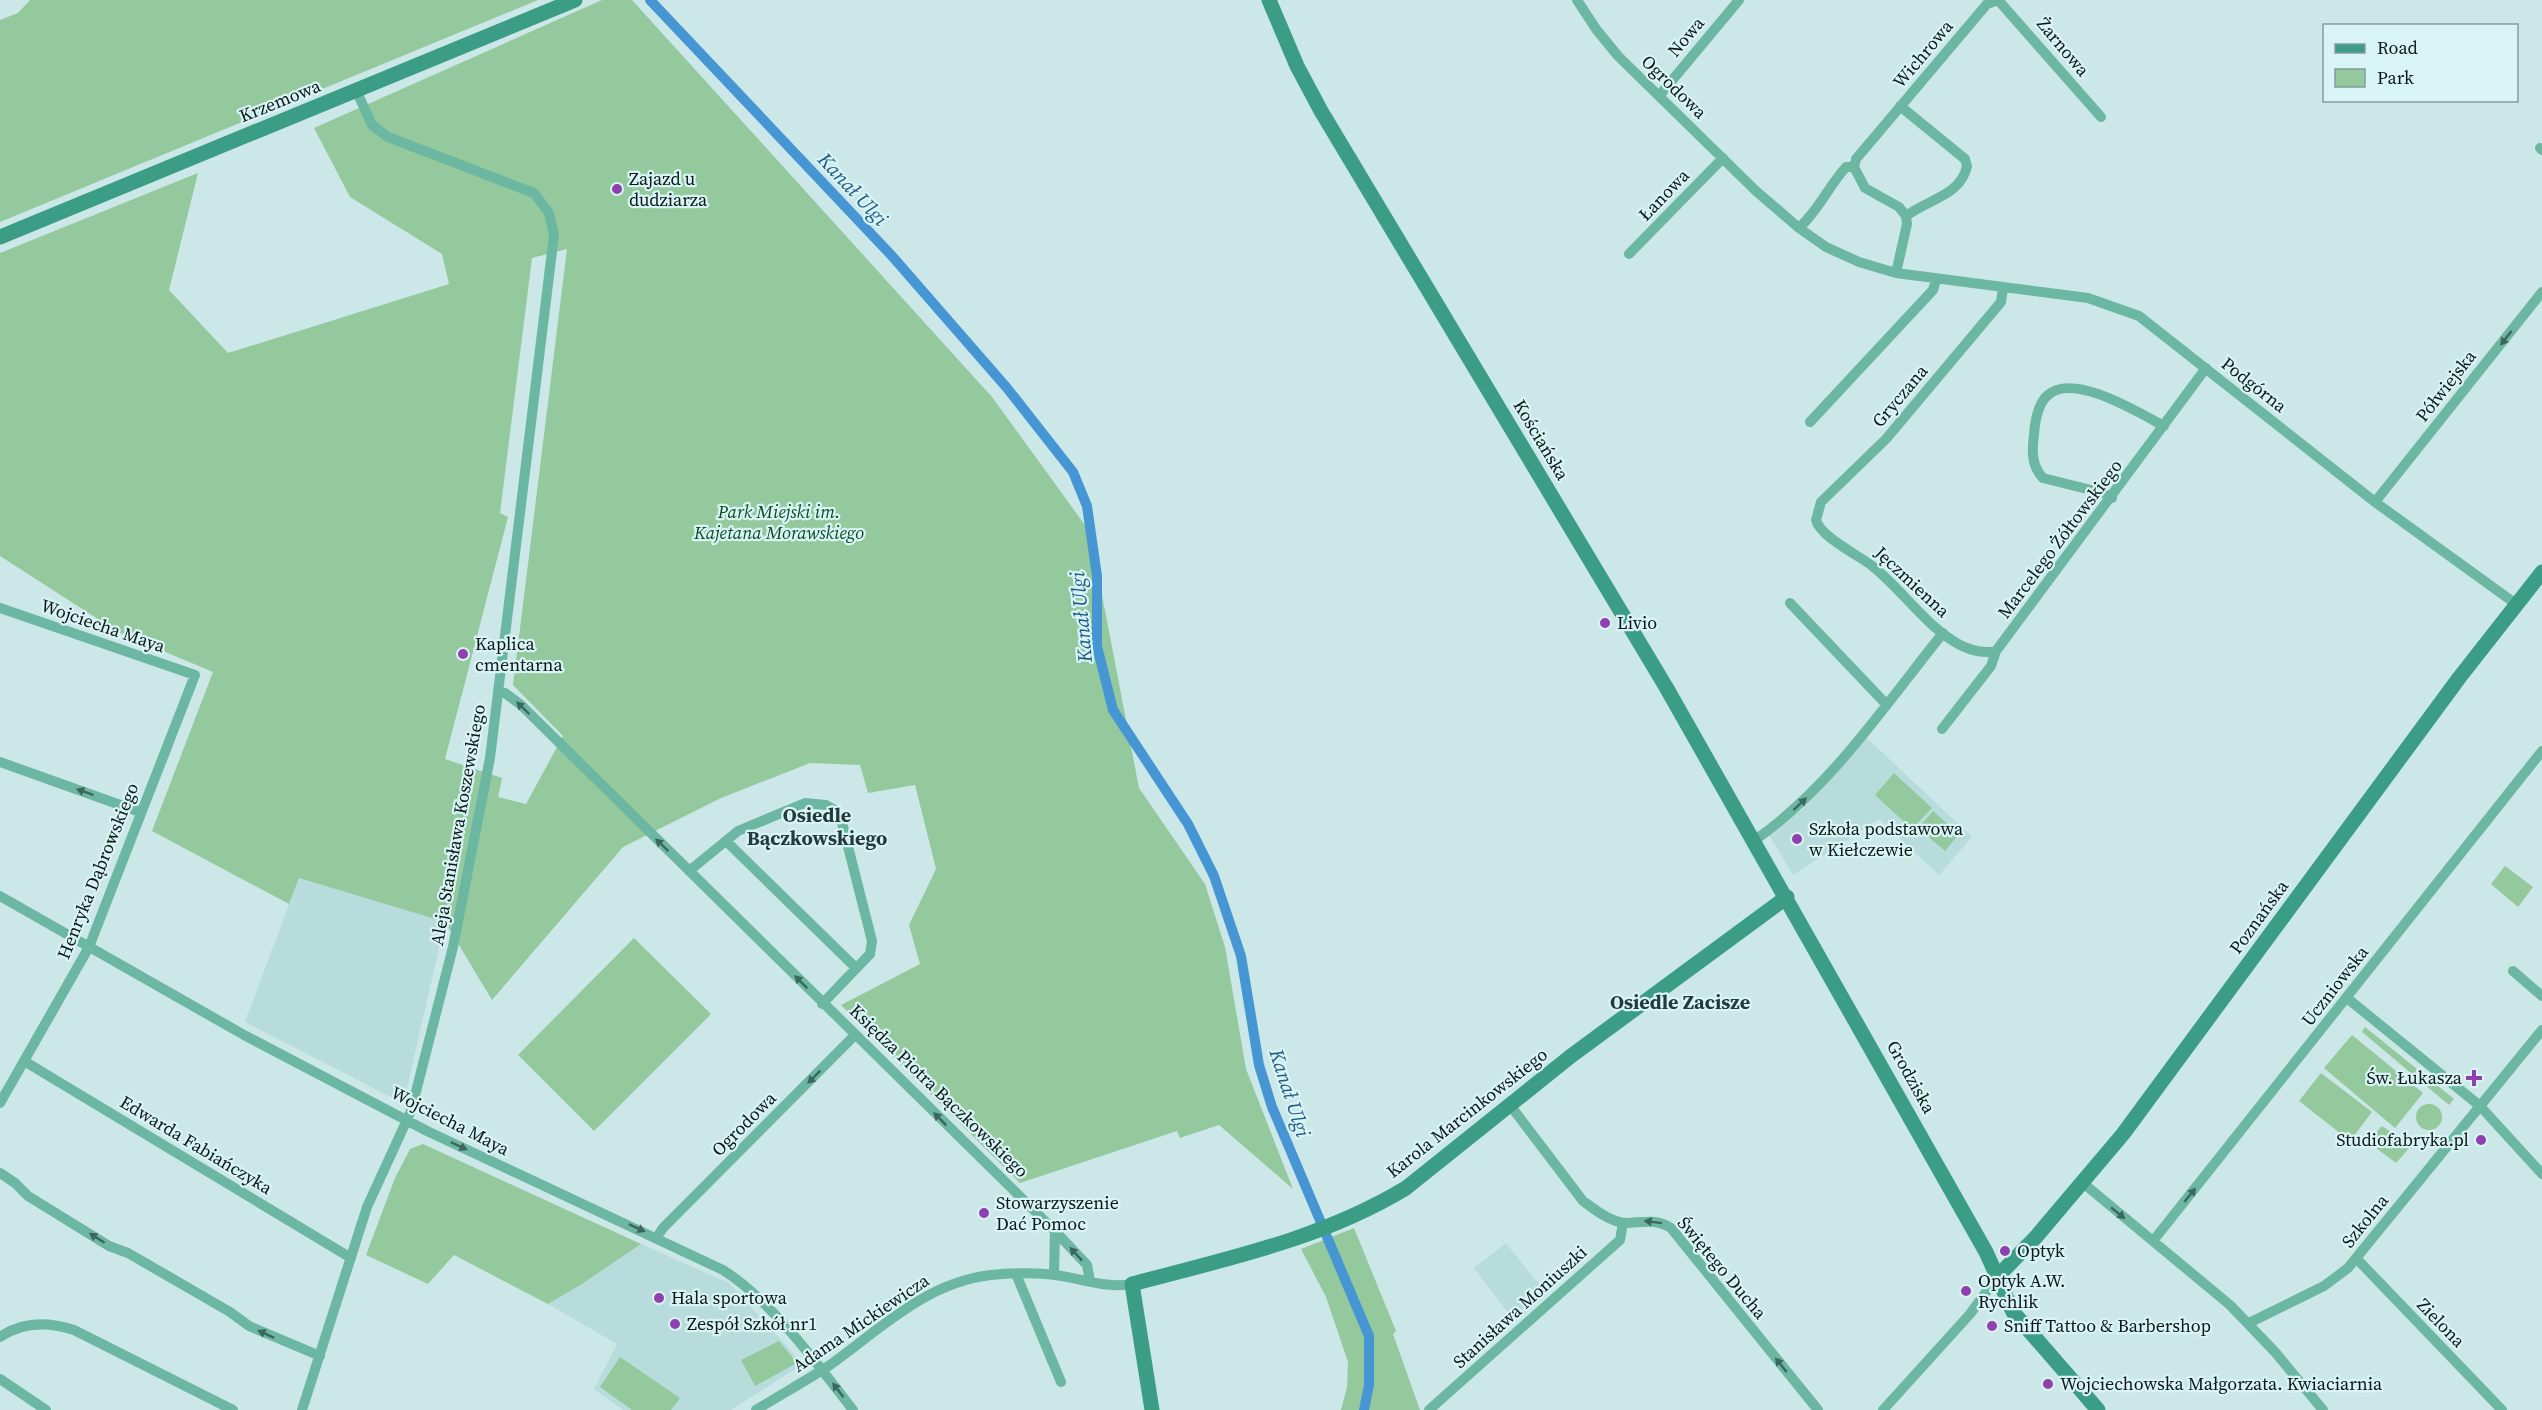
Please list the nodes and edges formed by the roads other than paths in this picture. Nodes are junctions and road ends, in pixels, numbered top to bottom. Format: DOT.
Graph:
graph roads {
  1 [pos="575,0"];
  2 [pos="1269,0"];
  3 [pos="1577,0"];
  4 [pos="1739,0"];
  5 [pos="1998,0"];
  6 [pos="356,90"];
  7 [pos="1659,96"];
  8 [pos="1900,106"];
  9 [pos="2101,117"];
  10 [pos="1723,158"];
  11 [pos="1854,167"];
  12 [pos="1756,191"];
  13 [pos="1906,216"];
  14 [pos="1799,228"];
  15 [pos="0,237"];
  16 [pos="1629,254"];
  17 [pos="1896,273"];
  18 [pos="1936,280"];
  19 [pos="2003,288"];
  20 [pos="2542,292"];
  21 [pos="2206,368"];
  22 [pos="1810,422"];
  23 [pos="2164,426"];
  24 [pos="2112,498"];
  25 [pos="2375,502"];
  26 [pos="1816,520"];
  27 [pos="2542,572"];
  28 [pos="1790,603"];
  29 [pos="2516,604"];
  30 [pos="0,608"];
  31 [pos="1943,633"];
  32 [pos="1996,651"];
  33 [pos="195,675"];
  34 [pos="498,691"];
  35 [pos="1886,704"];
  36 [pos="1942,729"];
  37 [pos="2542,751"];
  38 [pos="0,762"];
  39 [pos="140,812"];
  40 [pos="1755,840"];
  41 [pos="726,841"];
  42 [pos="689,871"];
  43 [pos="0,896"];
  44 [pos="1787,897"];
  45 [pos="89,948"];
  46 [pos="856,968"];
  47 [pos="2512,971"];
  48 [pos="2542,996"];
  49 [pos="2347,998"];
  50 [pos="822,1004"];
  51 [pos="2542,1030"];
  52 [pos="855,1035"];
  53 [pos="24,1060"];
  54 [pos="0,1103"];
  55 [pos="1510,1105"];
  56 [pos="2480,1106"];
  57 [pos="407,1120"];
  58 [pos="0,1173"];
  59 [pos="2542,1174"];
  60 [pos="2083,1183"];
  61 [pos="1623,1223"];
  62 [pos="1055,1231"];
  63 [pos="657,1238"];
  64 [pos="2153,1241"];
  65 [pos="351,1258"];
  66 [pos="2356,1258"];
  67 [pos="1016,1274"];
  68 [pos="1054,1275"];
  69 [pos="1997,1277"];
  70 [pos="1090,1281"];
  71 [pos="1131,1284"];
  72 [pos="2249,1323"];
  73 [pos="0,1337"];
  74 [pos="320,1356"];
  75 [pos="822,1370"];
  76 [pos="0,1379"];
  77 [pos="1061,1382"];
  78 [pos="46,1410"];
  79 [pos="233,1410"];
  80 [pos="302,1410"];
  81 [pos="756,1410"];
  82 [pos="853,1410"];
  83 [pos="1152,1410"];
  84 [pos="1429,1410"];
  85 [pos="1818,1410"];
  86 [pos="1883,1410"];
  87 [pos="2097,1410"];
  88 [pos="2323,1410"];
  89 [pos="2502,1410"];
  1 -- 6 [label="main road, Krzemowa"];
  2 -- 40 [label="main road, Kościańska"];
  3 -- 7 [label="street, Ogrodowa"];
  4 -- 7 [label="street, Nowa"];
  5 -- 8 [label="street, Wichrowa"];
  5 -- 9 [label="street, Żarnowa"];
  6 -- 15 [label="main road, Krzemowa"];
  6 -- 34 [label="street, Aleja Stanisława Koszewskiego"];
  7 -- 10 [label="street, Ogrodowa"];
  8 -- 11 [label="street, Wichrowa"];
  8 -- 13 [label="street, Wichrowa"];
  10 -- 12 [label="street, Ogrodowa"];
  10 -- 16 [label="street, Łanowa"];
  11 -- 13 [label="street"];
  11 -- 14 [label="street"];
  12 -- 14 [label="street, Podgórna"];
  13 -- 17 [label="street"];
  14 -- 17 [label="street, Podgórna"];
  17 -- 18 [label="street, Podgórna"];
  18 -- 19 [label="street, Podgórna"];
  18 -- 22 [label="street"];
  19 -- 21 [label="street, Podgórna"];
  19 -- 26 [label="street, Gryczana"];
  20 -- 25 [label="street, Półwiejska, one-way"];
  21 -- 23 [label="street, Marcelego Żółtowskiego"];
  21 -- 25 [label="street, Podgórna"];
  23 -- 24 [label="street, Marcelego Żółtowskiego"];
  23 -- 24 [label="street"];
  24 -- 32 [label="street, Marcelego Żółtowskiego"];
  25 -- 29 [label="street, Podgórna"];
  26 -- 31 [label="street, Jęczmienna"];
  27 -- 29 [label="main road, Poznańska"];
  28 -- 35 [label="street"];
  29 -- 60 [label="main road, Poznańska"];
  30 -- 33 [label="street, Wojciecha Maya"];
  31 -- 32 [label="street, Jęczmienna"];
  31 -- 35 [label="street"];
  32 -- 36 [label="street, Marcelego Żółtowskiego"];
  33 -- 39 [label="street, Henryka Dąbrowskiego"];
  42 -- 34 [label="street, Księdza Piotra Bączkowskiego, one-way"];
  34 -- 57 [label="street, Aleja Stanisława Koszewskiego"];
  40 -- 35 [label="street, one-way"];
  37 -- 49 [label="street, Uczniowska"];
  39 -- 38 [label="street, one-way"];
  39 -- 45 [label="street, Henryka Dąbrowskiego"];
  40 -- 44 [label="main road, Kościańska"];
  41 -- 42 [label="street, Księdza Piotra Bączkowskiego"];
  41 -- 46 [label="street"];
  41 -- 46 [label="street, Księdza Piotra Bączkowskiego"];
  50 -- 42 [label="street, Księdza Piotra Bączkowskiego, one-way"];
  43 -- 45 [label="street, Wojciecha Maya"];
  44 -- 55 [label="main road, Karola Marcinkowskiego"];
  44 -- 69 [label="main road, Grodziska"];
  45 -- 53 [label="street, Henryka Dąbrowskiego"];
  45 -- 57 [label="street, Wojciecha Maya"];
  46 -- 50 [label="street, Księdza Piotra Bączkowskiego"];
  47 -- 48 [label="street"];
  49 -- 56 [label="street"];
  64 -- 49 [label="street, Uczniowska, one-way"];
  50 -- 52 [label="street, Księdza Piotra Bączkowskiego"];
  51 -- 56 [label="street, Szkolna"];
  62 -- 52 [label="street, Księdza Piotra Bączkowskiego, one-way"];
  52 -- 63 [label="street, Ogrodowa, one-way"];
  53 -- 54 [label="street, Henryka Dąbrowskiego"];
  53 -- 65 [label="street, Edwarda Fabiańczyka"];
  55 -- 61 [label="street, Świętego Ducha"];
  55 -- 71 [label="main road, Karola Marcinkowskiego"];
  56 -- 59 [label="street"];
  56 -- 66 [label="street, Szkolna"];
  57 -- 63 [label="street, Wojciecha Maya, one-way"];
  57 -- 65 [label="street, Aleja Stanisława Koszewskiego"];
  74 -- 58 [label="street, one-way"];
  60 -- 64 [label="street, one-way"];
  60 -- 69 [label="main road, Poznańska"];
  61 -- 84 [label="street, Stanisława Moniuszki"];
  85 -- 61 [label="street, Świętego Ducha, one-way"];
  62 -- 68 [label="street"];
  70 -- 62 [label="street, Księdza Piotra Bączkowskiego, one-way"];
  63 -- 75 [label="street, Wojciecha Maya"];
  64 -- 72 [label="street"];
  65 -- 74 [label="street, Aleja Stanisława Koszewskiego"];
  66 -- 72 [label="street, Szkolna"];
  66 -- 89 [label="street, Zielona"];
  67 -- 68 [label="street, Adama Mickiewicza"];
  67 -- 75 [label="street, Adama Mickiewicza"];
  67 -- 77 [label="street"];
  68 -- 70 [label="street, Adama Mickiewicza"];
  69 -- 86 [label="street"];
  69 -- 87 [label="main road, Grodziska"];
  70 -- 71 [label="street, Adama Mickiewicza"];
  71 -- 83 [label="main road"];
  72 -- 88 [label="street"];
  73 -- 79 [label="street"];
  74 -- 80 [label="street, Aleja Stanisława Koszewskiego"];
  75 -- 81 [label="street, Adama Mickiewicza"];
  82 -- 75 [label="street, Wojciecha Maya, one-way"];
  76 -- 78 [label="street"];
}
